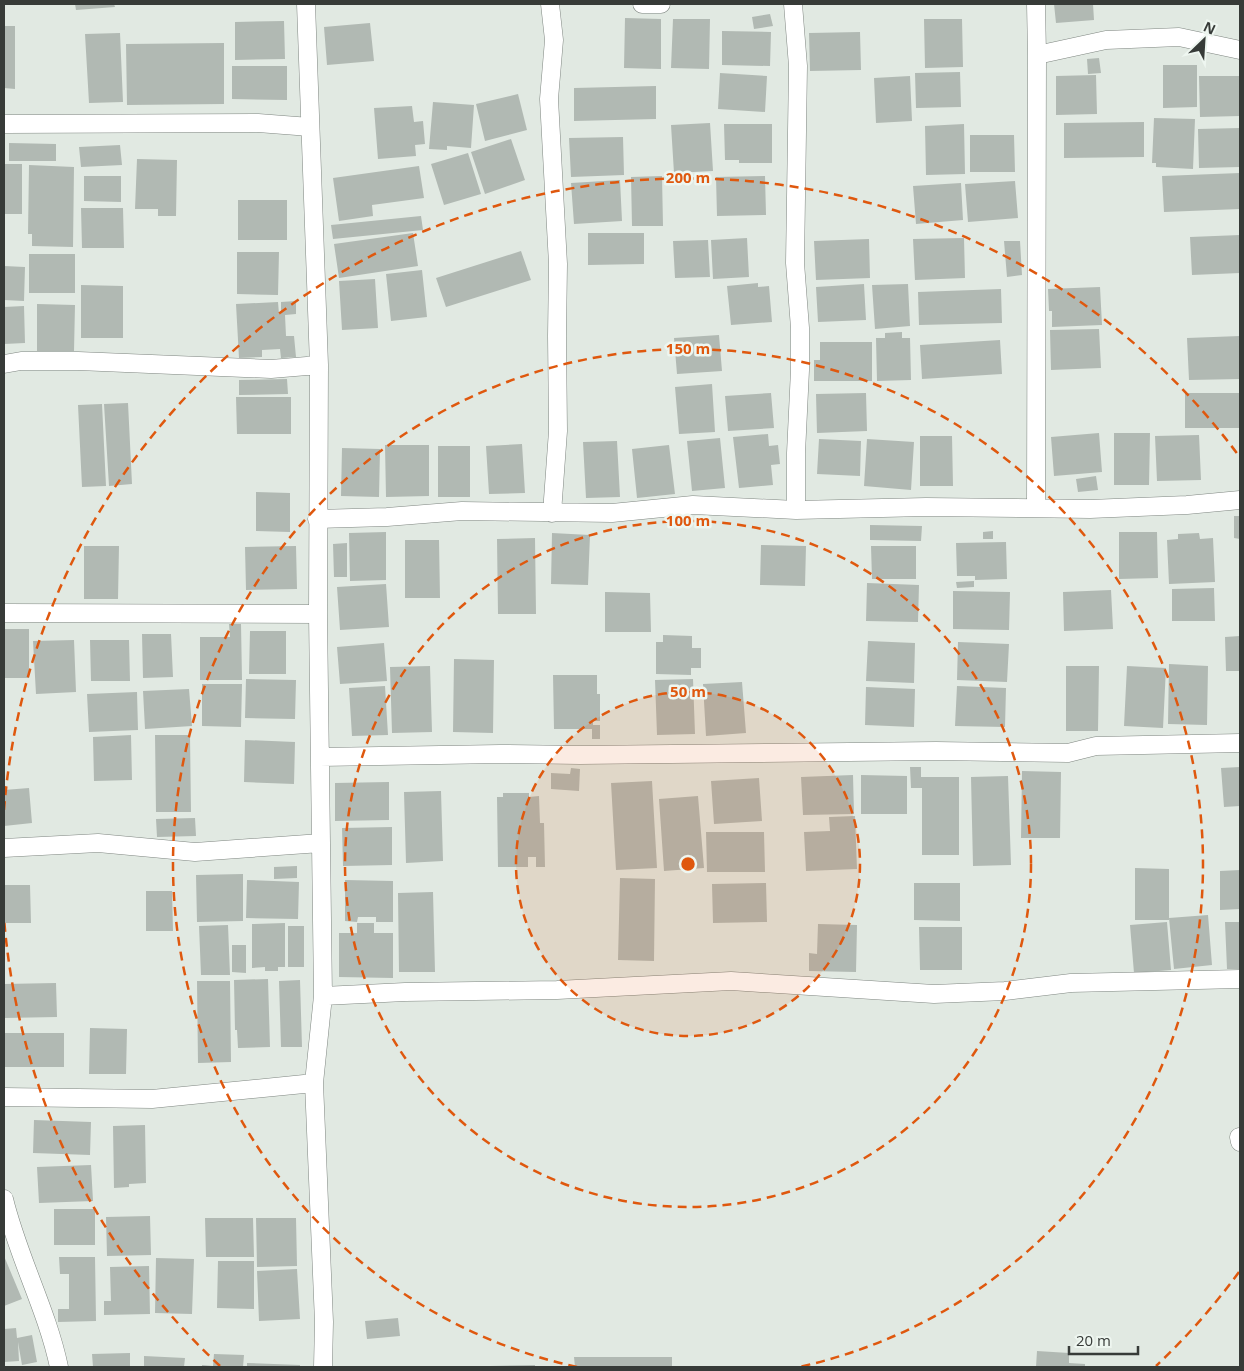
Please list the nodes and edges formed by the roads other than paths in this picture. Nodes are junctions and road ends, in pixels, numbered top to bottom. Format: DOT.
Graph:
graph roads {
  1 [pos="306,4"];
  2 [pos="550,4"];
  3 [pos="642,4"];
  4 [pos="661,4"];
  5 [pos="793,4"];
  6 [pos="1036,4"];
  7 [pos="1240,50"];
  8 [pos="1037,55"];
  9 [pos="4,124"];
  10 [pos="310,128"];
  11 [pos="4,364"];
  12 [pos="319,365"];
  13 [pos="1240,500"];
  14 [pos="1036,508"];
  15 [pos="796,510"];
  16 [pos="552,513"];
  17 [pos="317,519"];
  18 [pos="4,613"];
  19 [pos="318,614"];
  20 [pos="1240,744"];
  21 [pos="320,757"];
  22 [pos="321,843"];
  23 [pos="4,848"];
  24 [pos="1240,979"];
  25 [pos="323,996"];
  26 [pos="314,1083"];
  27 [pos="4,1097"];
  28 [pos="4,1200"];
  29 [pos="7,1224"];
  30 [pos="59,1367"];
  31 [pos="323,1367"];
  1 -- 10 [label="street"];
  2 -- 16 [label="street"];
  3 -- 4 [label="street"];
  5 -- 15 [label="street"];
  6 -- 8 [label="street"];
  7 -- 8 [label="street"];
  8 -- 14 [label="street"];
  9 -- 10 [label="street"];
  10 -- 12 [label="street"];
  11 -- 12 [label="street"];
  12 -- 17 [label="street"];
  13 -- 14 [label="street"];
  14 -- 15 [label="street"];
  15 -- 16 [label="street"];
  16 -- 17 [label="street"];
  17 -- 19 [label="street"];
  18 -- 19 [label="street"];
  19 -- 21 [label="street"];
  20 -- 21 [label="street"];
  21 -- 22 [label="street"];
  22 -- 23 [label="street"];
  22 -- 25 [label="street"];
  24 -- 25 [label="street"];
  25 -- 26 [label="street"];
  26 -- 27 [label="street"];
  26 -- 31 [label="street"];
  28 -- 29 [label="street"];
  29 -- 30 [label="street"];
}
